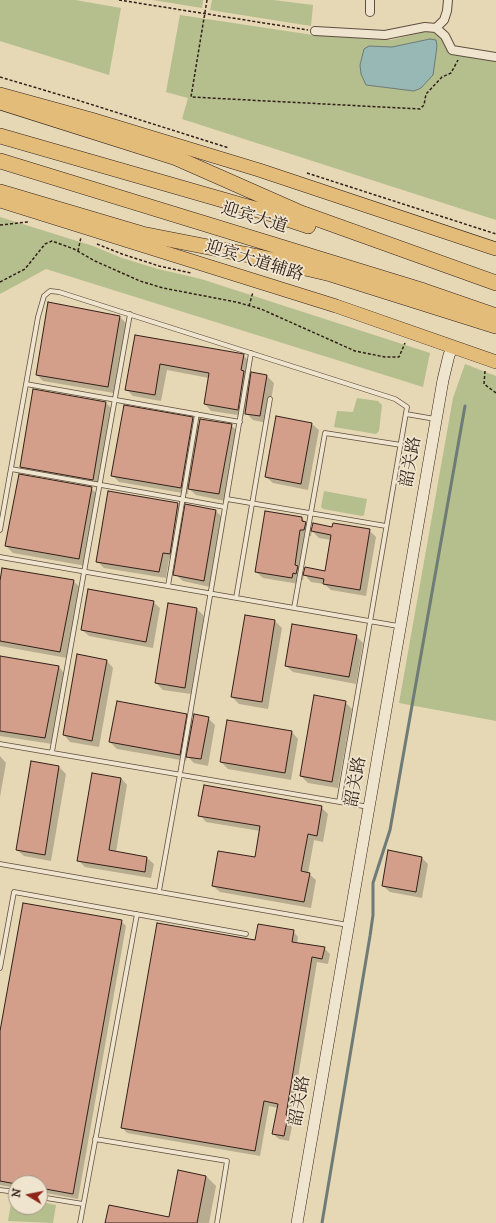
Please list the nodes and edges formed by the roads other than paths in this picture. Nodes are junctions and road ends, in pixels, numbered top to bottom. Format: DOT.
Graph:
graph roads {
  1 [pos="370,0"];
  2 [pos="448,0"];
  3 [pos="370,12"];
  4 [pos="436,28"];
  5 [pos="315,31"];
  6 [pos="496,57"];
  7 [pos="0,94"];
  8 [pos="0,102"];
  9 [pos="0,136"];
  10 [pos="0,161"];
  11 [pos="0,192"];
  12 [pos="0,202"];
  13 [pos="496,249"];
  14 [pos="496,284"];
  15 [pos="496,290"];
  16 [pos="130,314"];
  17 [pos="496,316"];
  18 [pos="496,326"];
  19 [pos="453,347"];
  20 [pos="251,353"];
  21 [pos="491,365"];
  22 [pos="26,384"];
  23 [pos="115,400"];
  24 [pos="270,400"];
  25 [pos="197,414"];
  26 [pos="406,414"];
  27 [pos="437,419"];
  28 [pos="240,422"];
  29 [pos="400,445"];
  30 [pos="11,469"];
  31 [pos="100,485"];
  32 [pos="182,499"];
  33 [pos="227,499"];
  34 [pos="252,503"];
  35 [pos="225,507"];
  36 [pos="311,513"];
  37 [pos="386,526"];
  38 [pos="0,530"];
  39 [pos="0,557"];
  40 [pos="84,571"];
  41 [pos="168,586"];
  42 [pos="211,594"];
  43 [pos="236,598"];
  44 [pos="294,608"];
  45 [pos="370,621"];
  46 [pos="401,627"];
  47 [pos="0,744"];
  48 [pos="52,752"];
  49 [pos="180,774"];
  50 [pos="339,802"];
  51 [pos="370,807"];
  52 [pos="0,864"];
  53 [pos="158,891"];
  54 [pos="137,914"];
  55 [pos="349,925"];
  56 [pos="246,934"];
  57 [pos="0,968"];
  58 [pos="95,1140"];
  59 [pos="48,1198"];
  60 [pos="83,1204"];
  61 [pos="80,1223"];
  62 [pos="217,1223"];
  63 [pos="297,1223"];
  1 -- 3 [label="street"];
  2 -- 4 [label="street"];
  4 -- 5 [label="street"];
  4 -- 6 [label="street"];
  7 -- 13 [label="main road"];
  8 -- 14 [label="highway"];
  9 -- 15 [label="highway, 迎宾大道"];
  10 -- 17 [label="highway, 迎宾大道"];
  11 -- 18 [label="highway"];
  12 -- 19 [label="main road, 迎宾大道辅路"];
  16 -- 20 [label="lane"];
  16 -- 22 [label="lane"];
  16 -- 23 [label="lane"];
  19 -- 21 [label="main road, 迎宾大道辅路"];
  19 -- 27 [label="street, 韶关路"];
  20 -- 26 [label="lane"];
  20 -- 28 [label="lane"];
  22 -- 23 [label="lane"];
  22 -- 30 [label="lane"];
  23 -- 25 [label="lane"];
  23 -- 31 [label="lane"];
  24 -- 34 [label="lane"];
  25 -- 28 [label="lane"];
  25 -- 32 [label="lane"];
  26 -- 27 [label="lane"];
  26 -- 29 [label="lane"];
  27 -- 46 [label="street, 韶关路"];
  28 -- 33 [label="lane"];
  29 -- 36 [label="lane"];
  29 -- 37 [label="lane"];
  30 -- 31 [label="lane"];
  30 -- 38 [label="lane"];
  31 -- 32 [label="lane"];
  31 -- 40 [label="lane"];
  32 -- 35 [label="lane"];
  32 -- 41 [label="lane"];
  33 -- 34 [label="lane"];
  33 -- 35 [label="lane"];
  34 -- 36 [label="lane"];
  34 -- 43 [label="lane"];
  35 -- 42 [label="lane"];
  36 -- 37 [label="lane"];
  36 -- 44 [label="lane"];
  37 -- 45 [label="lane"];
  39 -- 40 [label="lane"];
  40 -- 41 [label="lane"];
  40 -- 48 [label="lane"];
  41 -- 42 [label="lane"];
  42 -- 43 [label="lane"];
  42 -- 49 [label="lane"];
  43 -- 44 [label="lane"];
  44 -- 45 [label="lane"];
  45 -- 46 [label="lane"];
  45 -- 50 [label="lane"];
  46 -- 51 [label="street, 韶关路"];
  47 -- 48 [label="lane"];
  48 -- 49 [label="lane"];
  49 -- 50 [label="lane"];
  49 -- 53 [label="lane"];
  50 -- 51 [label="lane"];
  51 -- 55 [label="street, 韶关路"];
  52 -- 53 [label="lane"];
  53 -- 55 [label="lane"];
  54 -- 56 [label="lane"];
  54 -- 57 [label="lane"];
  54 -- 58 [label="lane"];
  55 -- 63 [label="street, 韶关路"];
  58 -- 60 [label="lane"];
  58 -- 62 [label="lane"];
  59 -- 60 [label="lane"];
  60 -- 61 [label="lane"];
}
